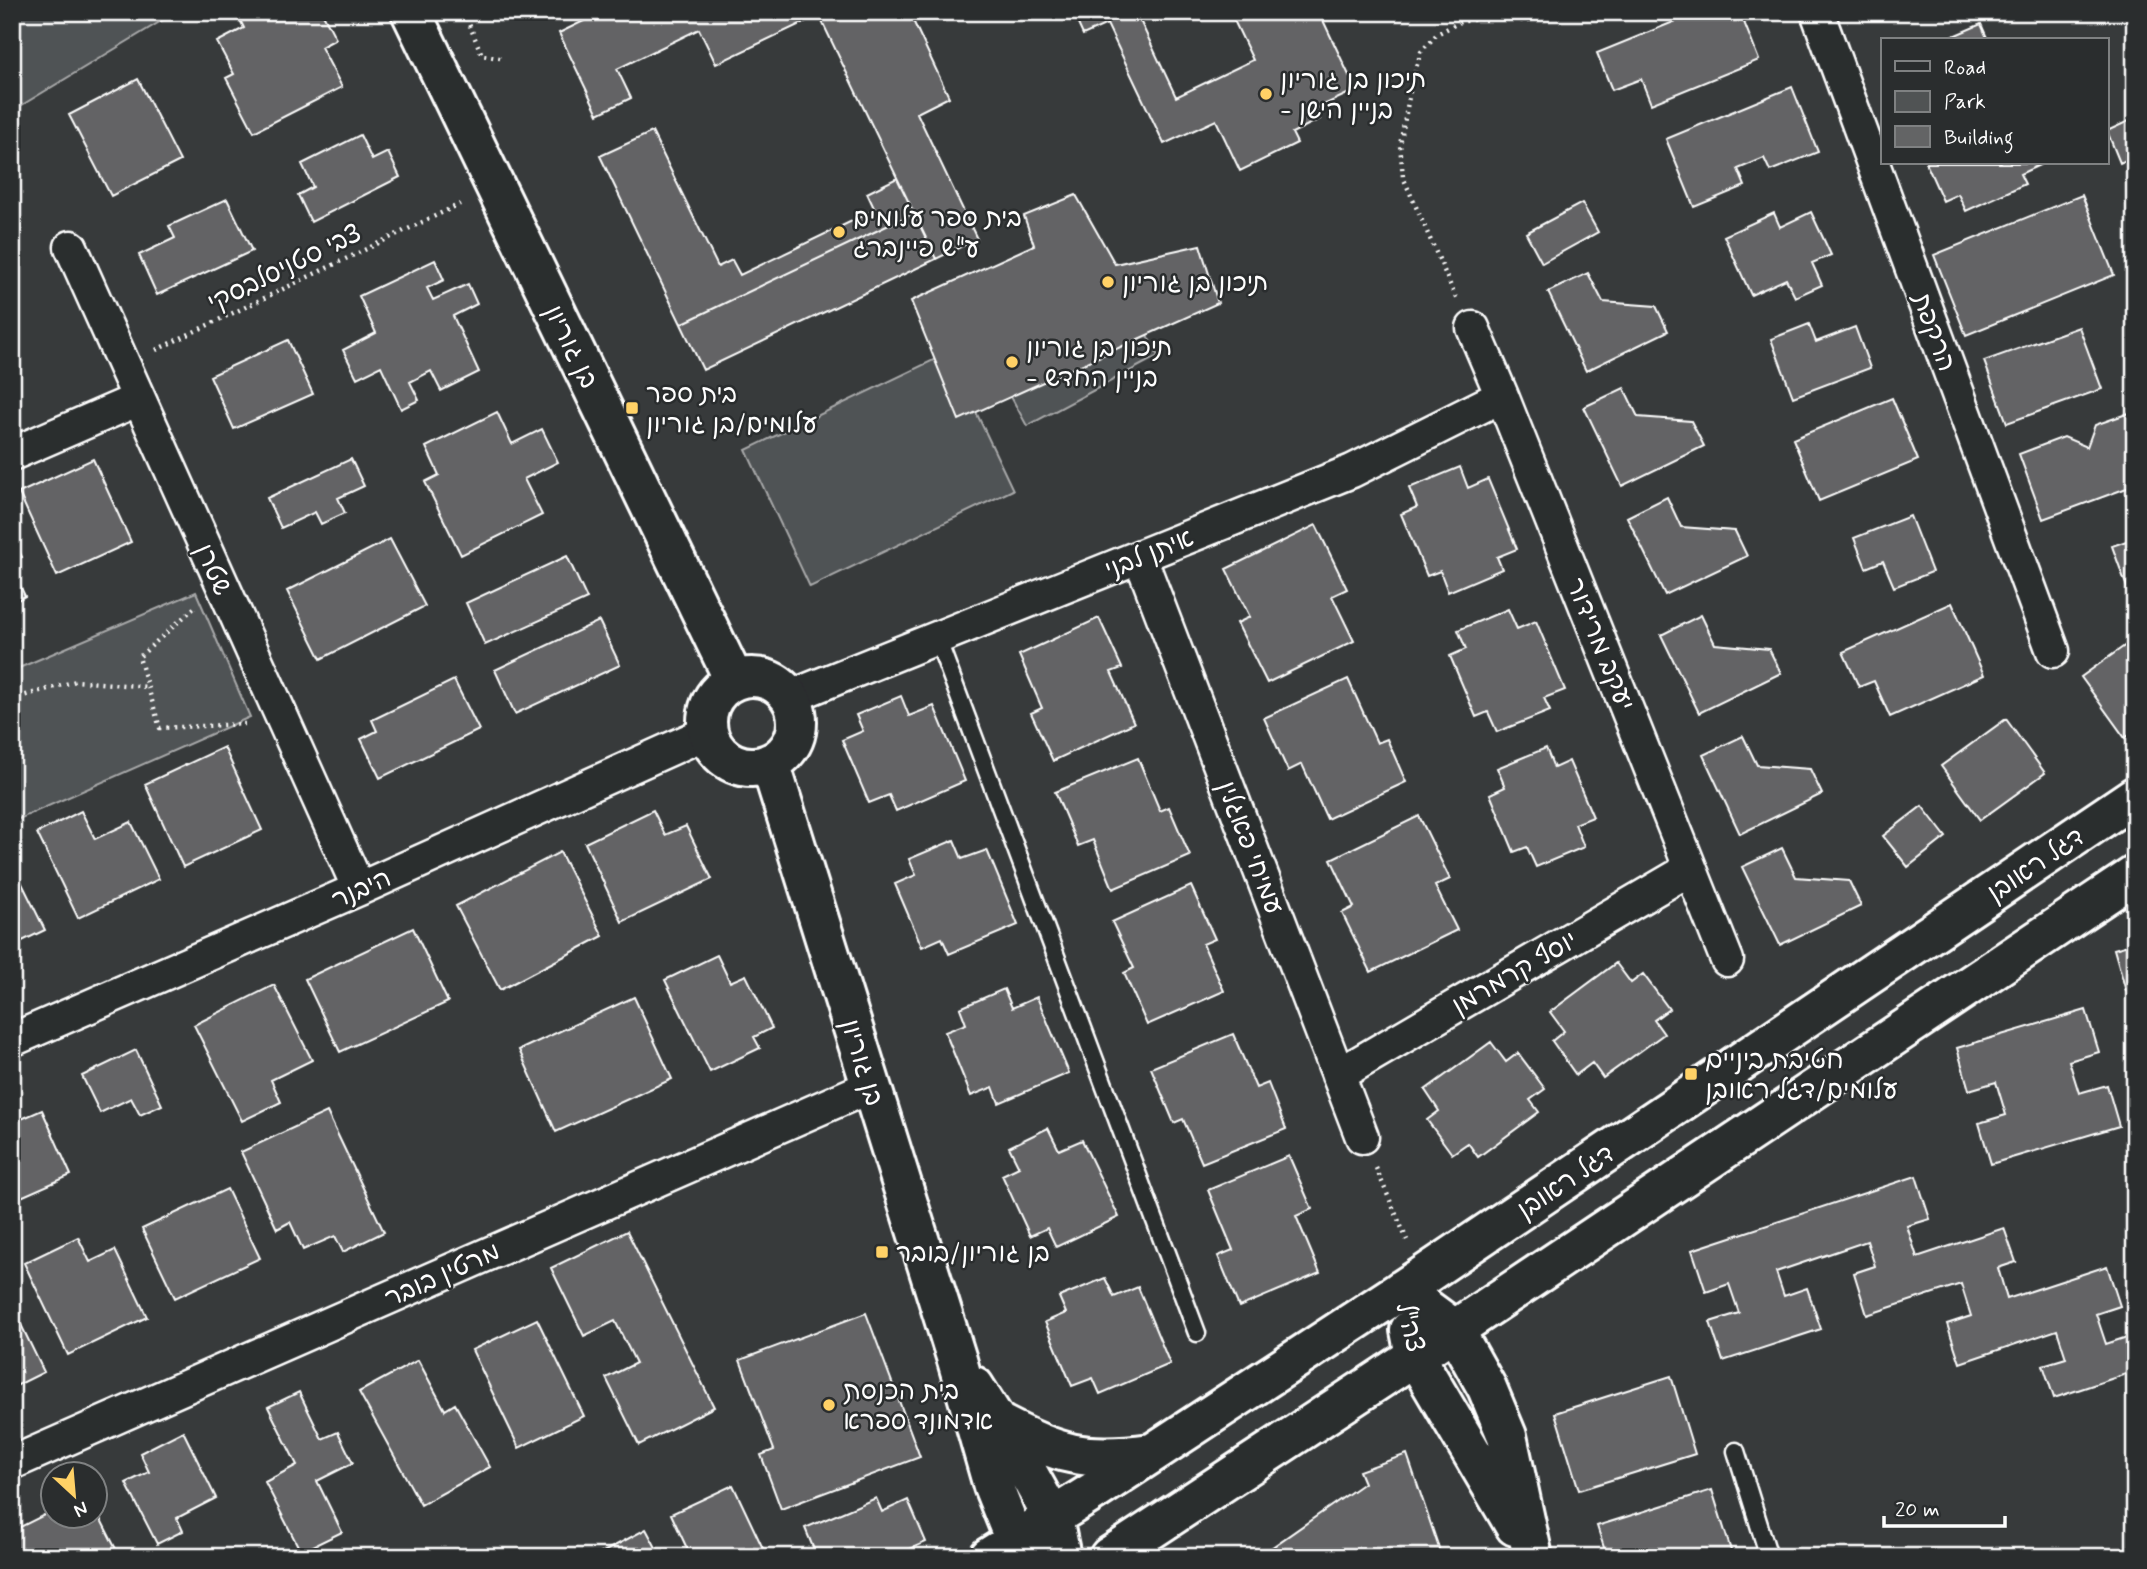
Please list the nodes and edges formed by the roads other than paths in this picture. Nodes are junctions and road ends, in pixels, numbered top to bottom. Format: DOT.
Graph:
graph roads {
  1 [pos="411,12"];
  2 [pos="1816,12"];
  3 [pos="71,247"];
  4 [pos="1473,328"];
  5 [pos="1502,396"];
  6 [pos="139,399"];
  7 [pos="12,454"];
  8 [pos="1140,557"];
  9 [pos="937,638"];
  10 [pos="2053,651"];
  11 [pos="734,680"];
  12 [pos="790,697"];
  13 [pos="708,732"];
  14 [pos="770,763"];
  15 [pos="2135,796"];
  16 [pos="1690,869"];
  17 [pos="2135,875"];
  18 [pos="359,890"];
  19 [pos="1727,960"];
  20 [pos="12,1040"];
  21 [pos="1338,1075"];
  22 [pos="871,1086"];
  23 [pos="1362,1137"];
  24 [pos="1412,1283"];
  25 [pos="1454,1329"];
  26 [pos="1197,1333"];
  27 [pos="1415,1356"];
  28 [pos="957,1360"];
  29 [pos="1000,1424"];
  30 [pos="1736,1451"];
  31 [pos="1153,1453"];
  32 [pos="12,1462"];
  33 [pos="1052,1518"];
  34 [pos="1013,1552"];
  35 [pos="1532,1555"];
  36 [pos="1061,1557"];
  37 [pos="1109,1557"];
  38 [pos="1769,1557"];
  1 -- 11 [label="street, בן גוריון"];
  2 -- 10 [label="street, הרקפת"];
  3 -- 6 [label="street, שטרן"];
  4 -- 5 [label="street, יעקב מרידור"];
  5 -- 8 [label="street, איתן לבני"];
  5 -- 16 [label="street, יעקב מרידור"];
  6 -- 7 [label="street"];
  6 -- 18 [label="street, שטרן"];
  8 -- 9 [label="street, איתן לבני"];
  8 -- 21 [label="street, עמיחי פאגלין"];
  9 -- 12 [label="street, איתן לבני"];
  9 -- 26 [label="lane"];
  11 -- 12 [label="street"];
  11 -- 13 [label="street"];
  12 -- 14 [label="street"];
  13 -- 14 [label="street"];
  13 -- 18 [label="street, היבנר"];
  14 -- 22 [label="street, בן גוריון"];
  15 -- 24 [label="street, דגל ראובן"];
  16 -- 19 [label="street, יעקב מרידור"];
  16 -- 21 [label="street, יוסף קרמרמן"];
  17 -- 25 [label="street"];
  18 -- 20 [label="street, היבנר"];
  21 -- 23 [label="street, עמיחי פאגלין"];
  22 -- 28 [label="street, בן גוריון"];
  22 -- 32 [label="street, מרטין בובר"];
  24 -- 25 [label="street, צה\"ל"];
  24 -- 27 [label="street, צה\"ל"];
  24 -- 31 [label="street, דגל ראובן"];
  25 -- 27 [label="street"];
  25 -- 35 [label="street, צה\"ל"];
  27 -- 35 [label="street, צה\"ל"];
  27 -- 37 [label="street"];
  28 -- 29 [label="street, בן גוריון"];
  28 -- 34 [label="street, בן גוריון"];
  29 -- 31 [label="street"];
  29 -- 33 [label="street, בן גוריון"];
  30 -- 38 [label="lane"];
  31 -- 33 [label="street, דגל ראובן"];
  33 -- 34 [label="street, דגל ראובן"];
  33 -- 36 [label="street, בן גוריון"];
}
